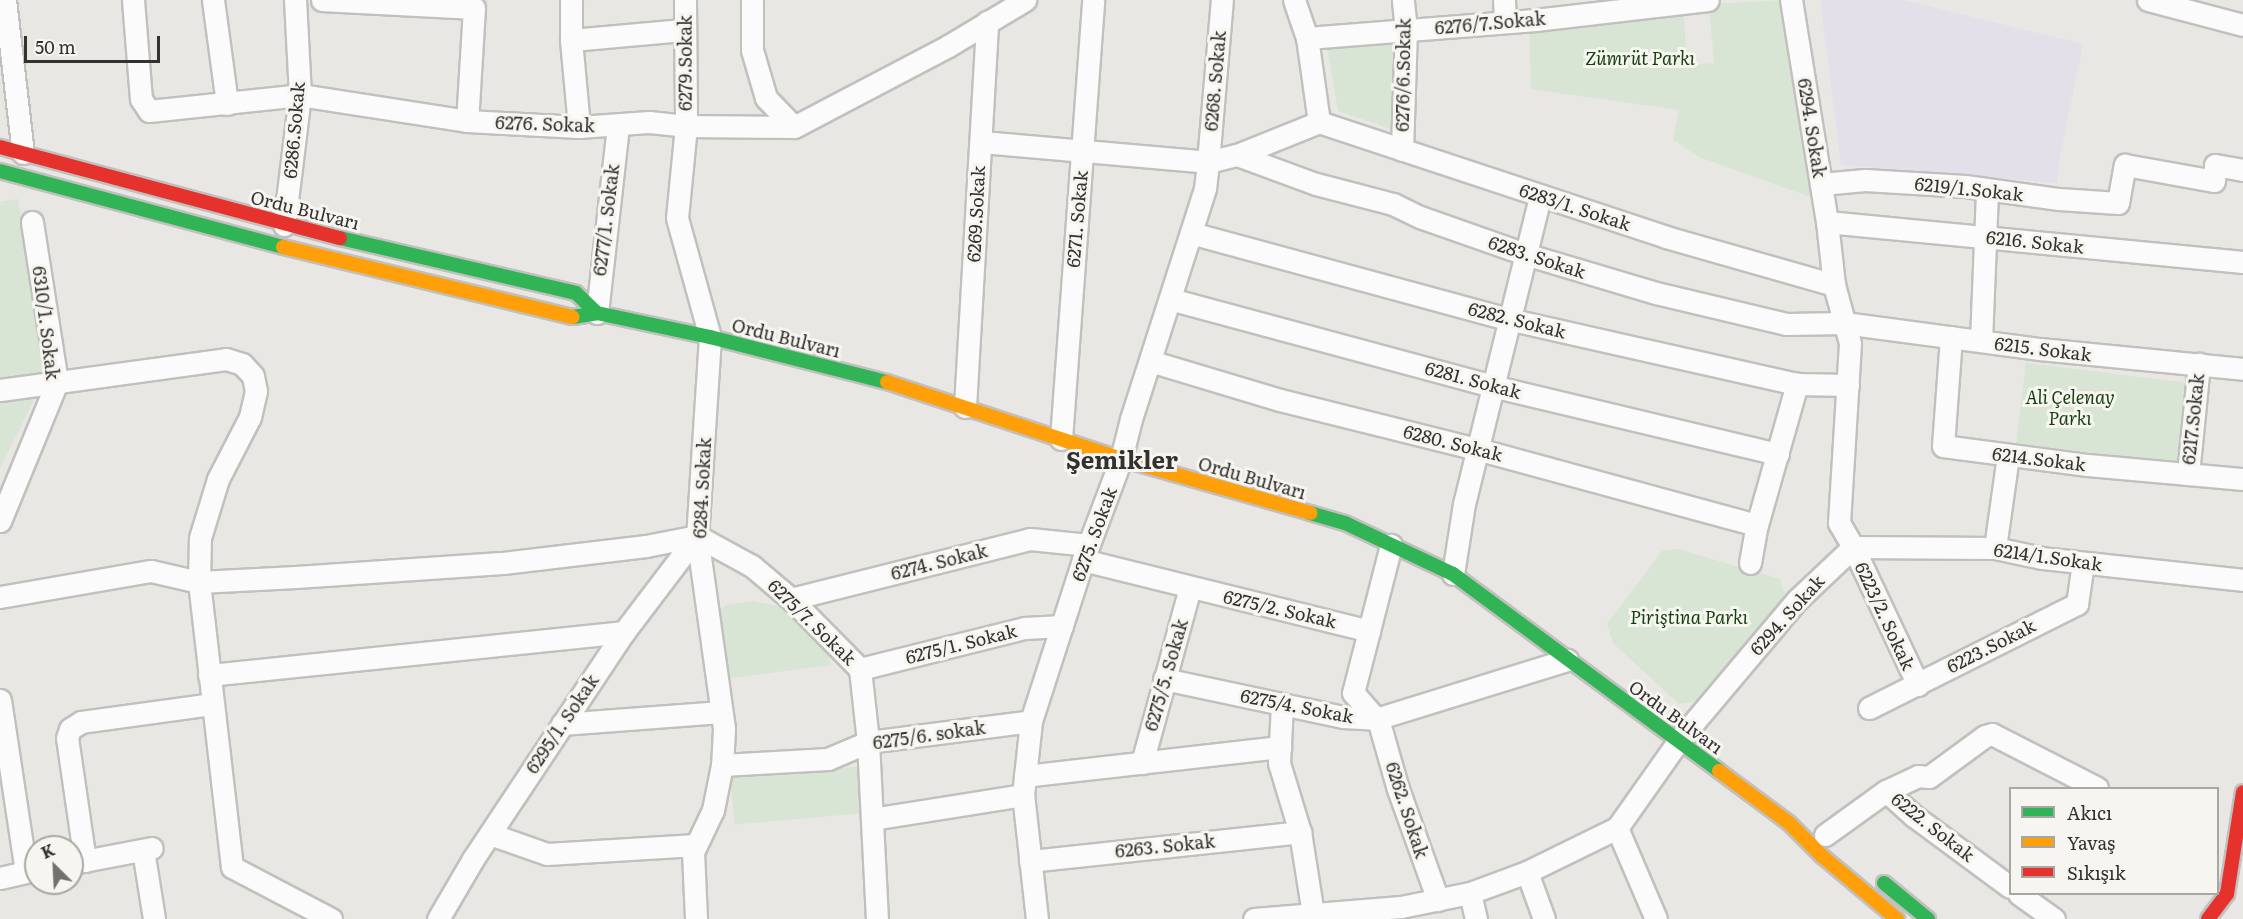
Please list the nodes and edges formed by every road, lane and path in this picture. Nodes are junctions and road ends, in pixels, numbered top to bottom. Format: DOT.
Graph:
graph roads {
  1 [pos="5,0"];
  2 [pos="133,0"];
  3 [pos="213,0"];
  4 [pos="295,0"];
  5 [pos="322,0"];
  6 [pos="571,0"];
  7 [pos="685,0"];
  8 [pos="752,0"];
  9 [pos="1025,0"];
  10 [pos="1093,0"];
  11 [pos="1222,0"];
  12 [pos="1294,0"];
  13 [pos="1403,0"];
  14 [pos="1504,0"];
  15 [pos="1708,0"];
  16 [pos="1791,0"];
  17 [pos="2148,0"];
  18 [pos="987,22"];
  19 [pos="1505,22"];
  20 [pos="2243,25"];
  21 [pos="684,30"];
  22 [pos="1406,30"];
  23 [pos="1307,38"];
  24 [pos="571,40"];
  25 [pos="300,95"];
  26 [pos="227,104"];
  27 [pos="467,121"];
  28 [pos="1319,122"];
  29 [pos="618,126"];
  30 [pos="686,126"];
  31 [pos="579,127"];
  32 [pos="794,127"];
  33 [pos="981,142"];
  34 [pos="0,147"];
  35 [pos="1402,150"];
  36 [pos="1083,152"];
  37 [pos="24,153"];
  38 [pos="1237,155"];
  39 [pos="1208,162"];
  40 [pos="2243,170"];
  41 [pos="0,171"];
  42 [pos="1821,184"];
  43 [pos="1987,189"];
  44 [pos="1540,196"];
  45 [pos="33,222"];
  46 [pos="1827,222"];
  47 [pos="284,225"];
  48 [pos="1191,233"];
  49 [pos="1984,237"];
  50 [pos="1525,254"];
  51 [pos="2243,262"];
  52 [pos="1834,285"];
  53 [pos="1170,298"];
  54 [pos="597,313"];
  55 [pos="1508,319"];
  56 [pos="1844,323"];
  57 [pos="710,337"];
  58 [pos="1951,337"];
  59 [pos="1981,341"];
  60 [pos="1150,361"];
  61 [pos="2199,364"];
  62 [pos="2243,369"];
  63 [pos="57,382"];
  64 [pos="1797,384"];
  65 [pos="1848,385"];
  66 [pos="1492,386"];
  67 [pos="0,390"];
  68 [pos="965,407"];
  69 [pos="1061,439"];
  70 [pos="1477,449"];
  71 [pos="1778,454"];
  72 [pos="2008,455"];
  73 [pos="1121,459"];
  74 [pos="2188,474"];
  75 [pos="2243,479"];
  76 [pos="0,521"];
  77 [pos="1757,525"];
  78 [pos="697,536"];
  79 [pos="1391,545"];
  80 [pos="1853,547"];
  81 [pos="1995,548"];
  82 [pos="1086,552"];
  83 [pos="1750,563"];
  84 [pos="2083,563"];
  85 [pos="1453,574"];
  86 [pos="2243,580"];
  87 [pos="199,582"];
  88 [pos="1190,588"];
  89 [pos="0,597"];
  90 [pos="791,599"];
  91 [pos="1062,626"];
  92 [pos="1369,631"];
  93 [pos="624,632"];
  94 [pos="1567,660"];
  95 [pos="860,669"];
  96 [pos="209,675"];
  97 [pos="1164,679"];
  98 [pos="1918,685"];
  99 [pos="0,700"];
  100 [pos="212,704"];
  101 [pos="1282,704"];
  102 [pos="1869,708"];
  103 [pos="721,712"];
  104 [pos="1377,719"];
  105 [pos="1031,721"];
  106 [pos="562,724"];
  107 [pos="1679,740"];
  108 [pos="868,742"];
  109 [pos="1280,747"];
  110 [pos="1142,763"];
  111 [pos="722,765"];
  112 [pos="1024,785"];
  113 [pos="2093,787"];
  114 [pos="1886,791"];
  115 [pos="2243,792"];
  116 [pos="872,819"];
  117 [pos="1790,823"];
  118 [pos="1617,828"];
  119 [pos="1300,832"];
  120 [pos="490,834"];
  121 [pos="25,835"];
  122 [pos="76,835"];
  123 [pos="1830,838"];
  124 [pos="696,845"];
  125 [pos="2224,854"];
  126 [pos="84,861"];
  127 [pos="1030,861"];
  128 [pos="24,872"];
  129 [pos="1527,872"];
  130 [pos="1876,877"];
  131 [pos="0,878"];
  132 [pos="2009,886"];
  133 [pos="2235,892"];
  134 [pos="1470,893"];
  135 [pos="2020,895"];
  136 [pos="1438,900"];
  137 [pos="1401,913"];
  138 [pos="1313,914"];
  139 [pos="154,919"];
  140 [pos="331,919"];
  141 [pos="438,919"];
  142 [pos="696,919"];
  143 [pos="877,919"];
  144 [pos="1037,919"];
  145 [pos="1254,919"];
  146 [pos="1476,919"];
  147 [pos="1544,919"];
  148 [pos="1656,919"];
  149 [pos="1897,919"];
  150 [pos="1928,919"];
  151 [pos="2054,919"];
  152 [pos="2208,919"];
  1 -- 37 [label="street"];
  2 -- 26 [label="street, 6276. Sokak"];
  3 -- 26 [label="street"];
  4 -- 25 [label="street, 6286.Sokak"];
  5 -- 27 [label="street"];
  6 -- 24 [label="street"];
  7 -- 21 [label="street, 6279.Sokak"];
  8 -- 32 [label="street"];
  9 -- 18 [label="street, 6276. Sokak"];
  10 -- 36 [label="street, 6271. Sokak"];
  11 -- 39 [label="street, 6268. Sokak"];
  12 -- 23 [label="street"];
  13 -- 22 [label="street, 6276/6.Sokak"];
  14 -- 19 [label="street"];
  15 -- 19 [label="street, 6276/7.Sokak"];
  16 -- 42 [label="street, 6294. Sokak"];
  17 -- 20 [label="street"];
  18 -- 32 [label="street, 6276. Sokak"];
  18 -- 33 [label="street, 6269.Sokak"];
  19 -- 22 [label="street, 6276/7.Sokak"];
  21 -- 24 [label="street"];
  21 -- 30 [label="street, 6279.Sokak"];
  22 -- 23 [label="street, 6276/7.Sokak"];
  22 -- 35 [label="street, 6276/6.Sokak"];
  23 -- 28 [label="street"];
  24 -- 31 [label="street"];
  25 -- 26 [label="street, 6276. Sokak"];
  25 -- 27 [label="street, 6276. Sokak"];
  25 -- 47 [label="street, 6286.Sokak"];
  27 -- 31 [label="street, 6276. Sokak"];
  28 -- 35 [label="street, 6283/1. Sokak"];
  28 -- 38 [label="street"];
  29 -- 30 [label="street, 6276. Sokak"];
  29 -- 31 [label="street, 6276. Sokak"];
  29 -- 54 [label="street, 6277/1. Sokak"];
  30 -- 32 [label="street, 6276. Sokak"];
  30 -- 57 [label="street, 6284. Sokak"];
  33 -- 36 [label="street"];
  33 -- 68 [label="street, 6269.Sokak"];
  34 -- 37 [label="main road, Ordu Bulvarı"];
  35 -- 44 [label="street, 6283/1. Sokak"];
  36 -- 39 [label="street"];
  36 -- 69 [label="street, 6271. Sokak"];
  37 -- 47 [label="main road, Ordu Bulvarı"];
  38 -- 39 [label="street"];
  38 -- 50 [label="street, 6283. Sokak"];
  39 -- 48 [label="street, 6275. Sokak"];
  40 -- 43 [label="street, 6219/1.Sokak"];
  41 -- 54 [label="main road, Ordu Bulvarı"];
  42 -- 43 [label="street, 6219/1.Sokak"];
  42 -- 46 [label="street, 6294. Sokak"];
  43 -- 49 [label="street"];
  44 -- 50 [label="street"];
  44 -- 52 [label="street, 6283/1. Sokak"];
  45 -- 63 [label="street, 6310/1. Sokak"];
  46 -- 49 [label="street, 6216. Sokak"];
  46 -- 52 [label="street, 6294. Sokak"];
  47 -- 54 [label="main road, Ordu Bulvarı"];
  48 -- 53 [label="street, 6275. Sokak"];
  48 -- 55 [label="street, 6282. Sokak"];
  49 -- 51 [label="street, 6216. Sokak"];
  49 -- 59 [label="street"];
  50 -- 55 [label="street"];
  50 -- 56 [label="street, 6283. Sokak"];
  52 -- 56 [label="street, 6294. Sokak"];
  53 -- 60 [label="street, 6275. Sokak"];
  53 -- 66 [label="street, 6281. Sokak"];
  54 -- 57 [label="main road, Ordu Bulvarı"];
  55 -- 64 [label="street, 6282. Sokak"];
  55 -- 66 [label="street"];
  56 -- 58 [label="street, 6215. Sokak"];
  56 -- 65 [label="street, 6294. Sokak"];
  57 -- 68 [label="main road, Ordu Bulvarı"];
  57 -- 78 [label="street, 6284. Sokak"];
  58 -- 59 [label="street, 6215. Sokak"];
  58 -- 72 [label="street, 6214.Sokak"];
  59 -- 61 [label="street, 6215. Sokak"];
  60 -- 70 [label="street, 6280. Sokak"];
  60 -- 73 [label="street, 6275. Sokak"];
  61 -- 62 [label="street, 6215. Sokak"];
  61 -- 74 [label="street, 6217.Sokak"];
  63 -- 67 [label="street"];
  63 -- 76 [label="street, 6310/1. Sokak"];
  63 -- 87 [label="street"];
  64 -- 65 [label="street, 6282. Sokak"];
  64 -- 71 [label="street"];
  65 -- 80 [label="street, 6294. Sokak"];
  66 -- 70 [label="street"];
  66 -- 71 [label="street, 6281. Sokak"];
  68 -- 69 [label="main road, Ordu Bulvarı"];
  69 -- 73 [label="main road, Ordu Bulvarı"];
  70 -- 77 [label="street, 6280. Sokak"];
  70 -- 85 [label="street"];
  71 -- 77 [label="street"];
  72 -- 74 [label="street, 6214.Sokak"];
  72 -- 81 [label="street"];
  73 -- 79 [label="main road, Ordu Bulvarı"];
  73 -- 82 [label="street, 6275. Sokak"];
  74 -- 75 [label="street, 6214.Sokak"];
  77 -- 83 [label="street"];
  78 -- 87 [label="street"];
  78 -- 90 [label="street, 6275/7. Sokak"];
  78 -- 93 [label="street, 6295/1. Sokak"];
  78 -- 103 [label="street, 6284. Sokak"];
  79 -- 85 [label="main road, Ordu Bulvarı"];
  79 -- 92 [label="street, 6262. Sokak"];
  80 -- 81 [label="street, 6214/1.Sokak"];
  80 -- 98 [label="street, 6223/2. Sokak"];
  80 -- 107 [label="street, 6294. Sokak"];
  81 -- 84 [label="street, 6214/1.Sokak"];
  82 -- 88 [label="street"];
  82 -- 90 [label="street, 6274. Sokak"];
  82 -- 91 [label="street, 6275. Sokak"];
  84 -- 86 [label="street, 6214/1.Sokak"];
  84 -- 98 [label="street, 6223.Sokak"];
  85 -- 94 [label="main road, Ordu Bulvarı"];
  87 -- 89 [label="street"];
  87 -- 96 [label="street"];
  88 -- 92 [label="street, 6275/2. Sokak"];
  88 -- 97 [label="street, 6275/5. Sokak"];
  90 -- 95 [label="street, 6275/7. Sokak"];
  91 -- 95 [label="street, 6275/1. Sokak"];
  91 -- 105 [label="street, 6275. Sokak"];
  92 -- 104 [label="street, 6262. Sokak"];
  93 -- 96 [label="street"];
  93 -- 106 [label="street, 6295/1. Sokak"];
  94 -- 104 [label="street, 6275/4. Sokak"];
  94 -- 107 [label="main road, Ordu Bulvarı"];
  95 -- 108 [label="street, 6275/7. Sokak"];
  96 -- 100 [label="street"];
  97 -- 101 [label="street, 6275/4. Sokak"];
  97 -- 110 [label="street, 6275/5. Sokak"];
  98 -- 102 [label="street, 6223.Sokak"];
  99 -- 121 [label="street"];
  100 -- 122 [label="street"];
  100 -- 140 [label="street"];
  101 -- 104 [label="street, 6275/4. Sokak"];
  101 -- 109 [label="street"];
  103 -- 106 [label="street"];
  103 -- 111 [label="street, 6284. Sokak"];
  104 -- 136 [label="street, 6262. Sokak"];
  105 -- 108 [label="street, 6275/6. sokak"];
  105 -- 112 [label="street, 6275. Sokak"];
  106 -- 120 [label="street, 6295/1. Sokak"];
  107 -- 117 [label="main road, Ordu Bulvarı"];
  107 -- 118 [label="street, 6294. Sokak"];
  108 -- 111 [label="street, 6275/6. sokak"];
  108 -- 116 [label="street, 6275/7. Sokak"];
  109 -- 110 [label="street"];
  109 -- 119 [label="street"];
  110 -- 112 [label="street"];
  111 -- 124 [label="street, 6284. Sokak"];
  112 -- 116 [label="street"];
  112 -- 127 [label="street, 6275. Sokak"];
  113 -- 114 [label="street"];
  114 -- 123 [label="street, 6222. Sokak"];
  114 -- 132 [label="street, 6222. Sokak"];
  115 -- 125 [label="main road"];
  116 -- 143 [label="street"];
  117 -- 123 [label="main road, Ordu Bulvarı"];
  117 -- 149 [label="main road, Ordu Bulvarı"];
  118 -- 129 [label="street, 6294. Sokak"];
  118 -- 148 [label="street"];
  119 -- 127 [label="street, 6263. Sokak"];
  119 -- 138 [label="street"];
  120 -- 124 [label="street"];
  120 -- 141 [label="street, 6295/1. Sokak"];
  124 -- 142 [label="street, 6284. Sokak"];
  125 -- 133 [label="main road"];
  126 -- 139 [label="street"];
  127 -- 144 [label="street, 6275. Sokak"];
  128 -- 131 [label="street"];
  129 -- 134 [label="street, 6294. Sokak"];
  129 -- 147 [label="street"];
  130 -- 150 [label="main road"];
  133 -- 152 [label="main road"];
  134 -- 136 [label="street, 6294. Sokak"];
  134 -- 146 [label="street"];
  135 -- 151 [label="street"];
  136 -- 137 [label="street, 6294. Sokak"];
  137 -- 138 [label="street, 6294. Sokak"];
  138 -- 145 [label="street, 6294. Sokak"];
}
